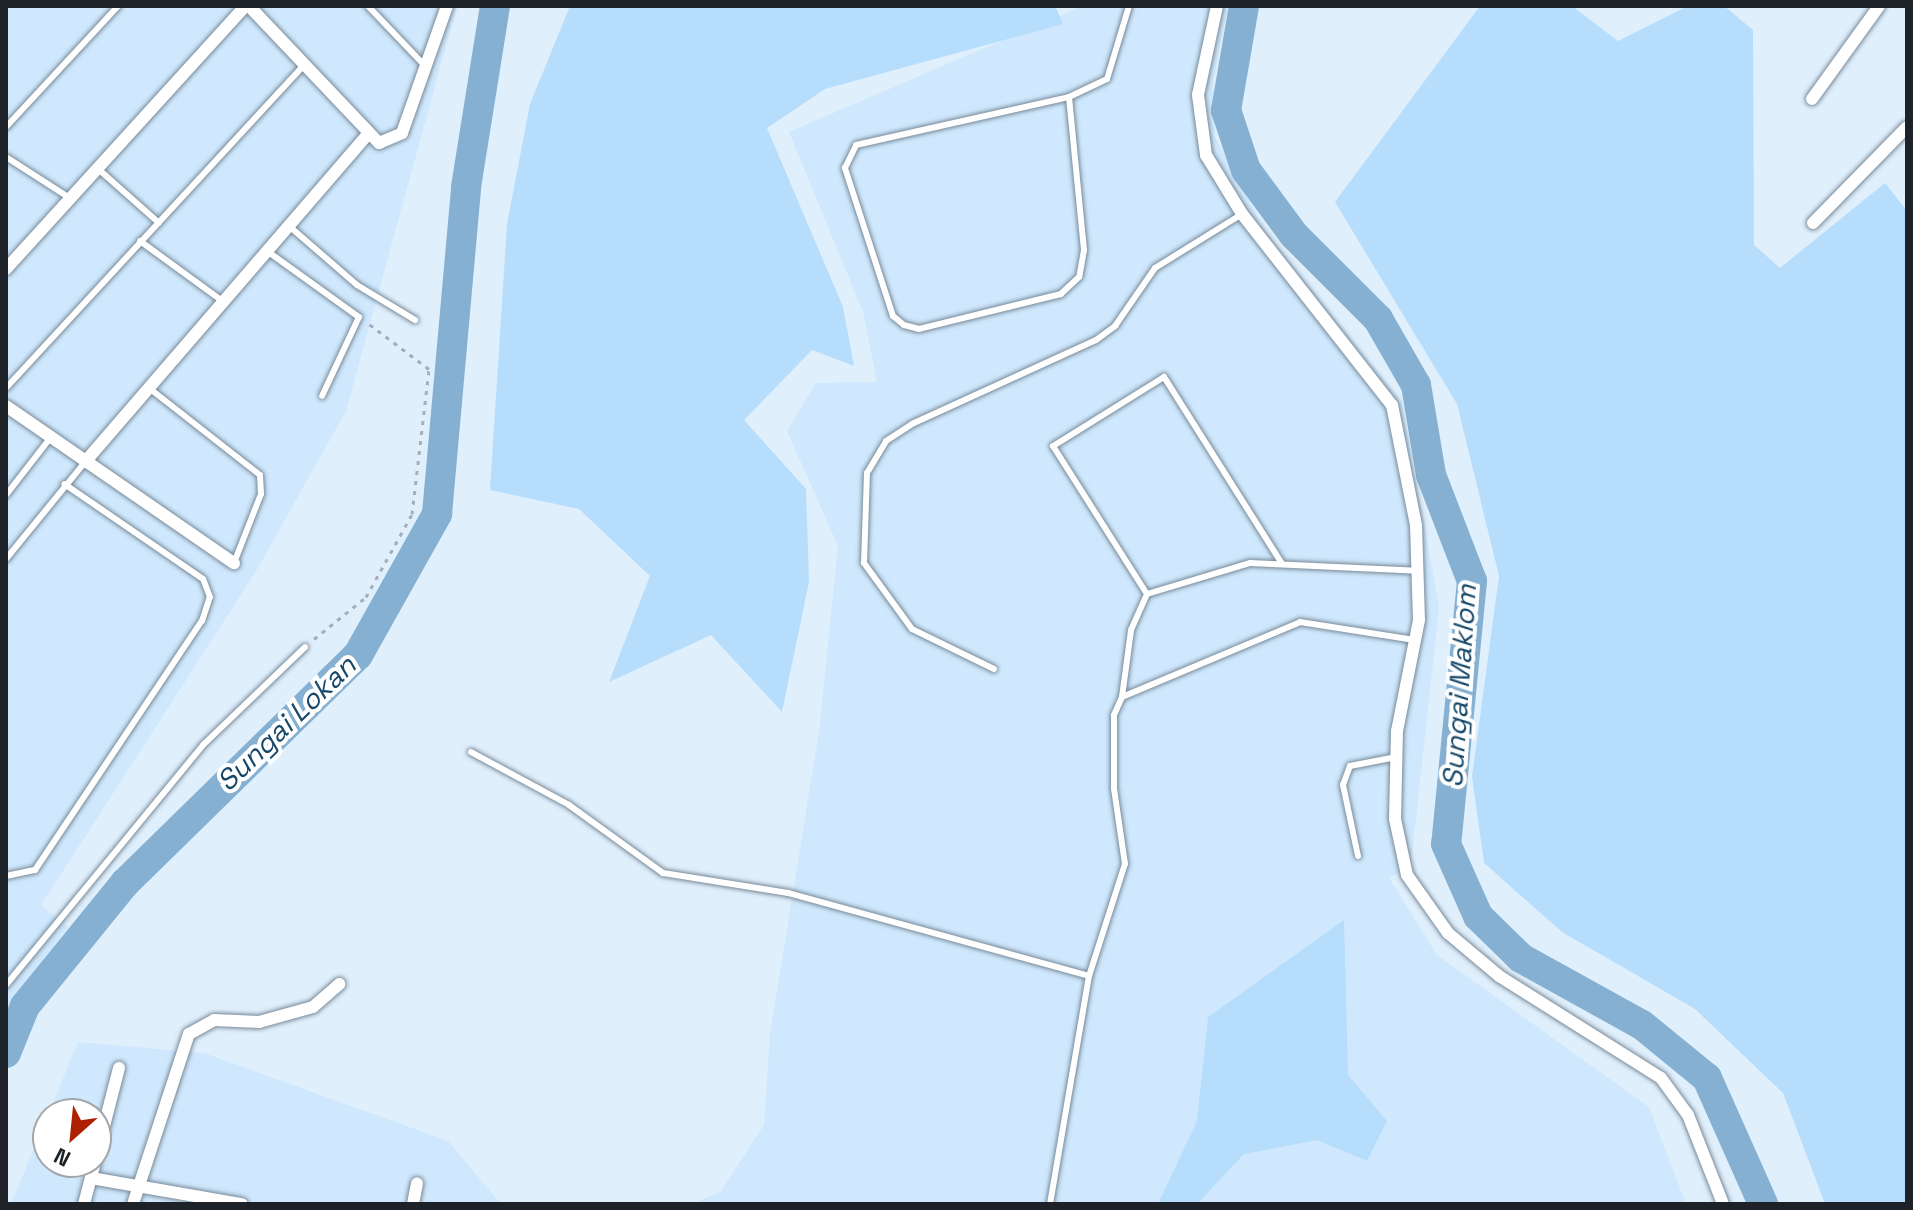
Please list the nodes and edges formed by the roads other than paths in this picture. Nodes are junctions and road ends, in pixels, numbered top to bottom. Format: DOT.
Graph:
graph roads {
  1 [pos="118,6"];
  2 [pos="247,6"];
  3 [pos="368,6"];
  4 [pos="447,6"];
  5 [pos="1129,6"];
  6 [pos="1217,6"];
  7 [pos="1879,6"];
  8 [pos="303,66"];
  9 [pos="426,67"];
  10 [pos="1069,97"];
  11 [pos="1812,99"];
  12 [pos="6,127"];
  13 [pos="1907,127"];
  14 [pos="366,136"];
  15 [pos="6,157"];
  16 [pos="96,166"];
  17 [pos="68,197"];
  18 [pos="1242,214"];
  19 [pos="159,223"];
  20 [pos="1813,223"];
  21 [pos="287,224"];
  22 [pos="140,241"];
  23 [pos="264,249"];
  24 [pos="6,269"];
  25 [pos="221,300"];
  26 [pos="415,320"];
  27 [pos="146,386"];
  28 [pos="6,388"];
  29 [pos="322,396"];
  30 [pos="6,406"];
  31 [pos="51,437"];
  32 [pos="85,462"];
  33 [pos="64,484"];
  34 [pos="6,495"];
  35 [pos="6,559"];
  36 [pos="1281,562"];
  37 [pos="234,563"];
  38 [pos="1417,571"];
  39 [pos="1147,594"];
  40 [pos="1415,640"];
  41 [pos="305,647"];
  42 [pos="994,669"];
  43 [pos="1122,697"];
  44 [pos="471,752"];
  45 [pos="1396,757"];
  46 [pos="1358,856"];
  47 [pos="6,876"];
  48 [pos="1089,976"];
  49 [pos="339,984"];
  50 [pos="6,985"];
  51 [pos="119,1068"];
  52 [pos="111,1098"];
  53 [pos="91,1178"];
  54 [pos="417,1183"];
  55 [pos="137,1186"];
  56 [pos="84,1204"];
  57 [pos="133,1204"];
  58 [pos="242,1204"];
  59 [pos="413,1204"];
  60 [pos="1050,1204"];
  61 [pos="1723,1204"];
  1 -- 12 [label="lane"];
  2 -- 8 [label="street"];
  2 -- 16 [label="street"];
  3 -- 9 [label="lane"];
  4 -- 9 [label="street"];
  5 -- 10 [label="lane"];
  6 -- 18 [label="street"];
  7 -- 11 [label="street"];
  8 -- 14 [label="street"];
  8 -- 19 [label="lane"];
  9 -- 14 [label="street"];
  10 -- 10 [label="lane"];
  13 -- 20 [label="street"];
  14 -- 21 [label="street"];
  15 -- 17 [label="lane"];
  16 -- 17 [label="street"];
  16 -- 19 [label="lane"];
  17 -- 24 [label="street"];
  18 -- 38 [label="street"];
  18 -- 42 [label="lane"];
  19 -- 22 [label="lane"];
  21 -- 23 [label="street"];
  21 -- 26 [label="lane"];
  22 -- 25 [label="lane"];
  22 -- 28 [label="lane"];
  23 -- 25 [label="street"];
  23 -- 29 [label="lane"];
  25 -- 27 [label="street"];
  27 -- 32 [label="street"];
  27 -- 37 [label="lane"];
  30 -- 31 [label="street"];
  31 -- 32 [label="street"];
  31 -- 34 [label="lane"];
  32 -- 33 [label="lane"];
  32 -- 37 [label="street"];
  33 -- 35 [label="lane"];
  33 -- 47 [label="lane"];
  36 -- 38 [label="lane"];
  36 -- 39 [label="lane"];
  36 -- 39 [label="lane"];
  38 -- 40 [label="street"];
  39 -- 43 [label="lane"];
  40 -- 43 [label="lane"];
  40 -- 45 [label="street"];
  41 -- 50 [label="lane"];
  43 -- 48 [label="lane"];
  44 -- 48 [label="lane"];
  45 -- 46 [label="lane"];
  45 -- 61 [label="street"];
  48 -- 60 [label="lane"];
  49 -- 55 [label="street"];
  51 -- 52 [label="street"];
  53 -- 55 [label="street"];
  53 -- 56 [label="street"];
  54 -- 59 [label="street"];
  55 -- 57 [label="street"];
  55 -- 58 [label="street"];
}
